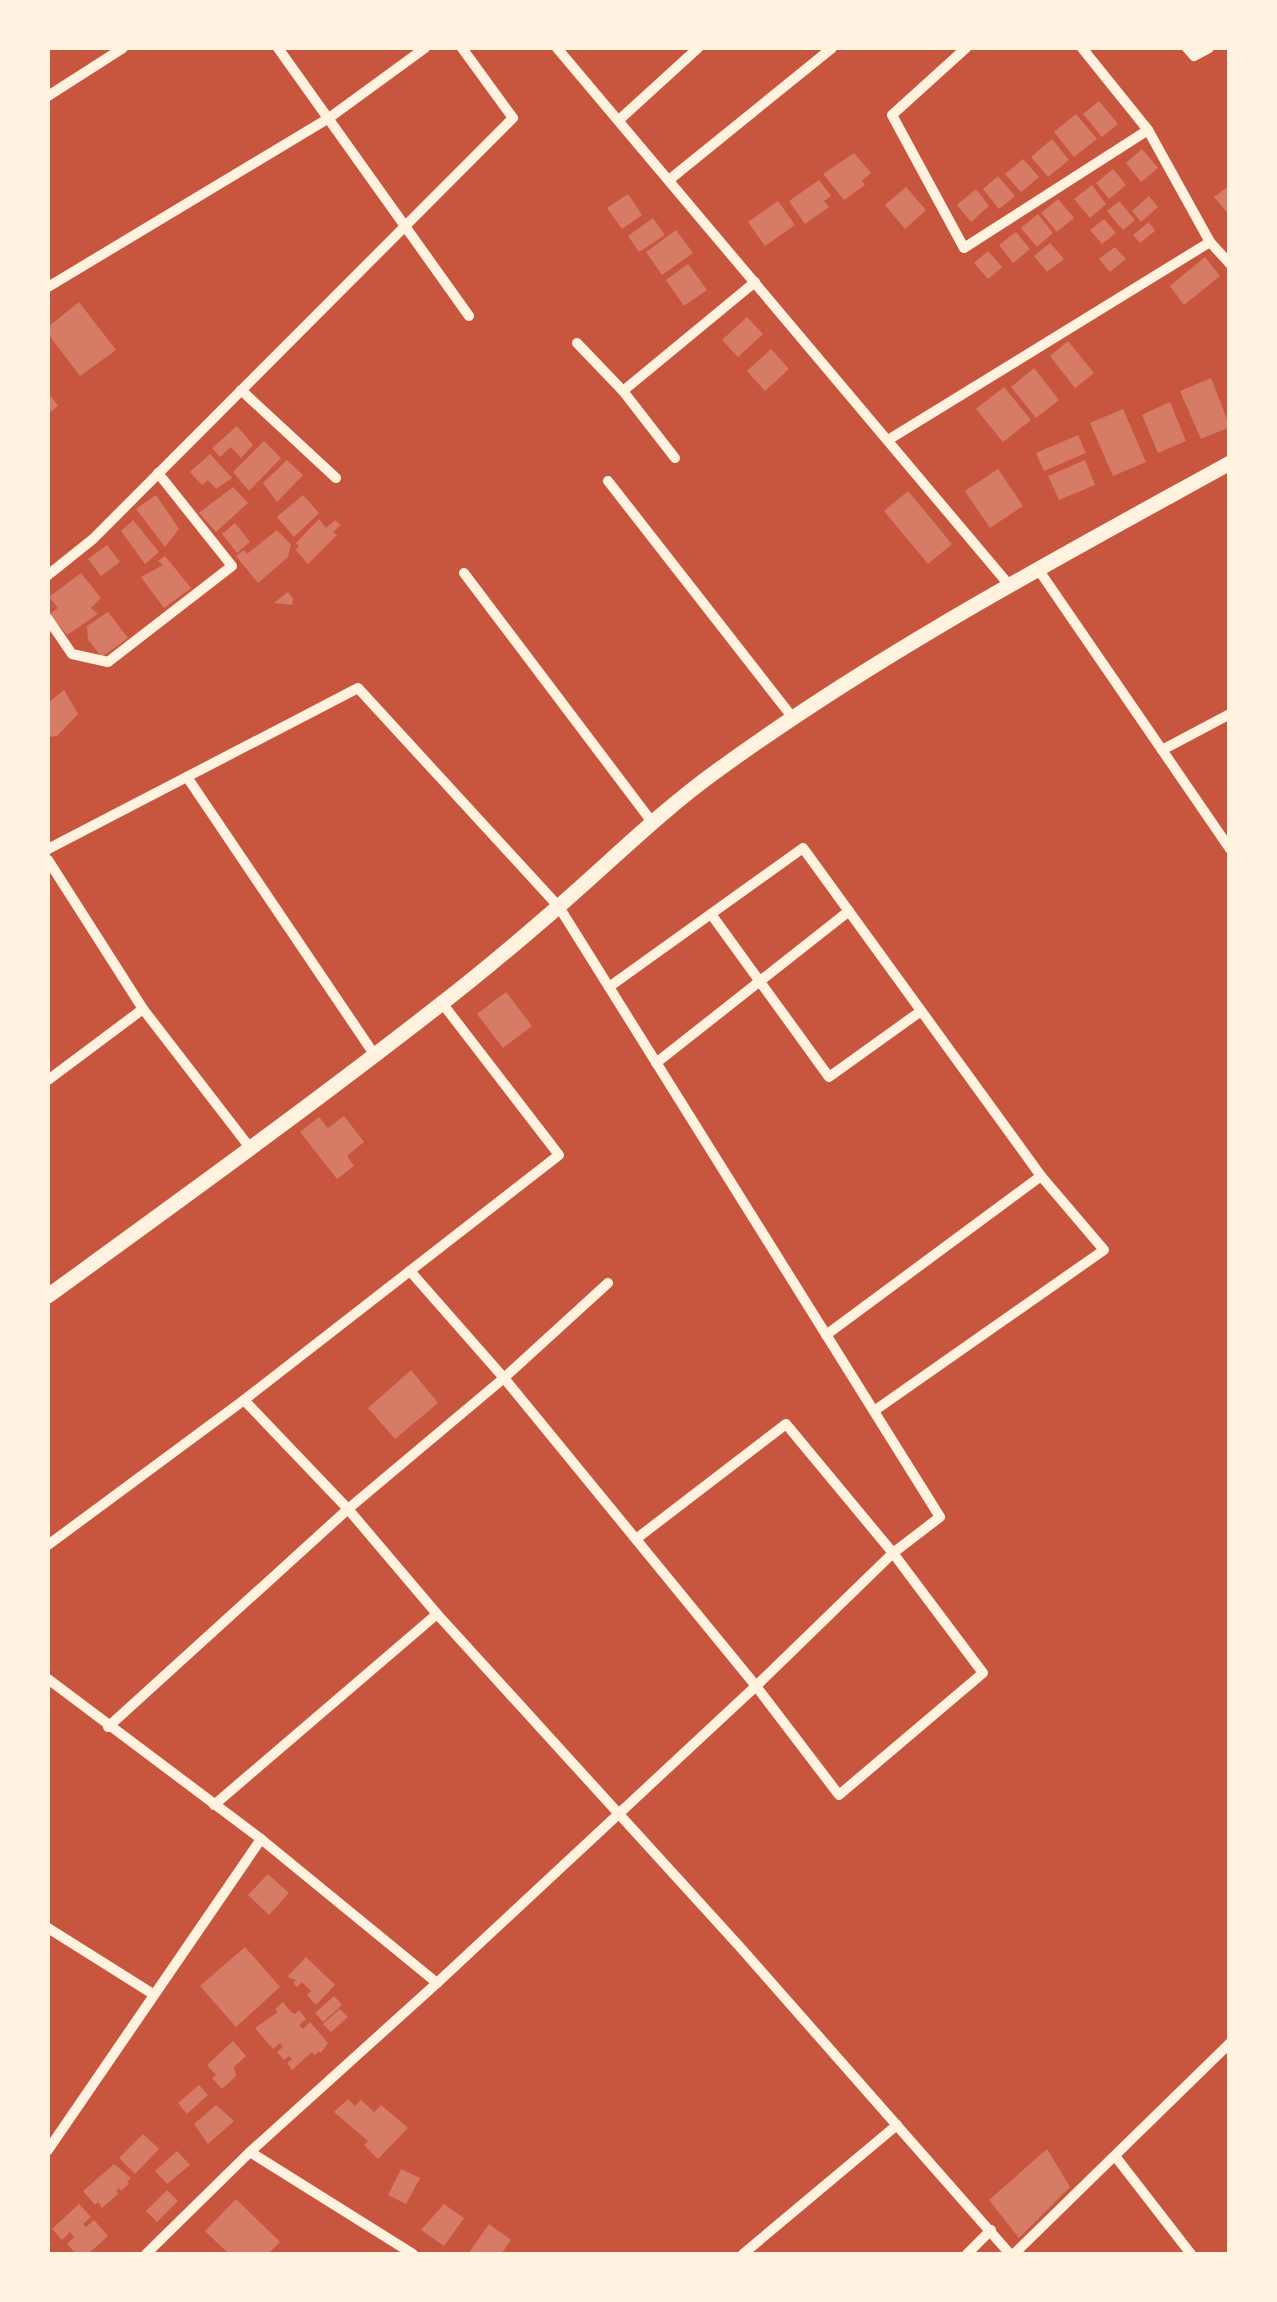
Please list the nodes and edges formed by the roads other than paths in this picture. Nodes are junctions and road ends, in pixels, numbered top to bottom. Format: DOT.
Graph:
graph roads {
  1 [pos="123,48"];
  2 [pos="278,48"];
  3 [pos="425,48"];
  4 [pos="462,48"];
  5 [pos="557,48"];
  6 [pos="698,48"];
  7 [pos="832,48"];
  8 [pos="966,48"];
  9 [pos="1082,48"];
  10 [pos="1187,48"];
  11 [pos="1209,48"];
  12 [pos="48,96"];
  13 [pos="329,118"];
  14 [pos="619,120"];
  15 [pos="1148,130"];
  16 [pos="669,180"];
  17 [pos="405,226"];
  18 [pos="1210,242"];
  19 [pos="1230,264"];
  20 [pos="755,282"];
  21 [pos="48,287"];
  22 [pos="470,316"];
  23 [pos="577,343"];
  24 [pos="241,390"];
  25 [pos="622,391"];
  26 [pos="888,440"];
  27 [pos="675,458"];
  28 [pos="1230,463"];
  29 [pos="158,473"];
  30 [pos="336,478"];
  31 [pos="608,481"];
  32 [pos="49,569"];
  33 [pos="1038,569"];
  34 [pos="464,573"];
  35 [pos="1010,586"];
  36 [pos="48,619"];
  37 [pos="1230,714"];
  38 [pos="794,718"];
  39 [pos="1162,750"];
  40 [pos="187,777"];
  41 [pos="652,822"];
  42 [pos="1230,849"];
  43 [pos="48,850"];
  44 [pos="48,860"];
  45 [pos="558,907"];
  46 [pos="848,912"];
  47 [pos="710,914"];
  48 [pos="759,982"];
  49 [pos="609,987"];
  50 [pos="442,1003"];
  51 [pos="143,1009"];
  52 [pos="921,1011"];
  53 [pos="374,1054"];
  54 [pos="656,1063"];
  55 [pos="48,1080"];
  56 [pos="251,1149"];
  57 [pos="1041,1176"];
  58 [pos="410,1271"];
  59 [pos="608,1282"];
  60 [pos="48,1296"];
  61 [pos="826,1334"];
  62 [pos="504,1378"];
  63 [pos="244,1400"];
  64 [pos="874,1411"];
  65 [pos="348,1509"];
  66 [pos="636,1539"];
  67 [pos="48,1545"];
  68 [pos="894,1553"];
  69 [pos="436,1614"];
  70 [pos="48,1679"];
  71 [pos="756,1686"];
  72 [pos="108,1727"];
  73 [pos="214,1805"];
  74 [pos="619,1812"];
  75 [pos="260,1839"];
  76 [pos="48,1928"];
  77 [pos="437,1983"];
  78 [pos="153,1994"];
  79 [pos="1230,2043"];
  80 [pos="897,2126"];
  81 [pos="48,2150"];
  82 [pos="250,2152"];
  83 [pos="1115,2156"];
  84 [pos="991,2230"];
  85 [pos="146,2254"];
  86 [pos="413,2254"];
  87 [pos="743,2254"];
  88 [pos="967,2254"];
  89 [pos="1012,2254"];
  90 [pos="1190,2254"];
  1 -- 12 [label="street"];
  2 -- 13 [label="street"];
  3 -- 13 [label="street"];
  4 -- 17 [label="street"];
  5 -- 14 [label="street"];
  6 -- 14 [label="street"];
  7 -- 16 [label="street"];
  8 -- 15 [label="street"];
  9 -- 15 [label="street"];
  10 -- 11 [label="street"];
  13 -- 17 [label="street"];
  13 -- 21 [label="street"];
  14 -- 16 [label="street"];
  15 -- 18 [label="street"];
  16 -- 20 [label="street"];
  17 -- 22 [label="street"];
  17 -- 24 [label="street"];
  18 -- 19 [label="street"];
  18 -- 26 [label="street"];
  20 -- 25 [label="street"];
  20 -- 26 [label="street"];
  23 -- 25 [label="street"];
  24 -- 29 [label="street"];
  24 -- 30 [label="street"];
  25 -- 27 [label="street"];
  26 -- 35 [label="street"];
  28 -- 33 [label="street"];
  29 -- 32 [label="street"];
  29 -- 36 [label="street"];
  31 -- 38 [label="street"];
  33 -- 35 [label="street"];
  33 -- 39 [label="street"];
  34 -- 41 [label="street"];
  35 -- 38 [label="street"];
  37 -- 39 [label="street"];
  38 -- 41 [label="street"];
  39 -- 42 [label="street"];
  40 -- 43 [label="street"];
  40 -- 45 [label="street"];
  40 -- 53 [label="street"];
  41 -- 45 [label="street"];
  44 -- 51 [label="street"];
  45 -- 49 [label="street"];
  45 -- 50 [label="street"];
  46 -- 47 [label="street"];
  46 -- 48 [label="street"];
  46 -- 52 [label="street"];
  47 -- 48 [label="street"];
  47 -- 49 [label="street"];
  48 -- 52 [label="street"];
  48 -- 54 [label="street"];
  49 -- 54 [label="street"];
  50 -- 53 [label="street"];
  50 -- 58 [label="street"];
  51 -- 55 [label="street"];
  51 -- 56 [label="street"];
  52 -- 57 [label="street"];
  53 -- 56 [label="street"];
  54 -- 61 [label="street"];
  56 -- 60 [label="street"];
  57 -- 61 [label="street"];
  57 -- 64 [label="street"];
  58 -- 62 [label="street"];
  58 -- 63 [label="street"];
  59 -- 62 [label="street"];
  61 -- 64 [label="street"];
  62 -- 65 [label="street"];
  62 -- 66 [label="street"];
  63 -- 65 [label="street"];
  63 -- 67 [label="street"];
  64 -- 68 [label="street"];
  65 -- 69 [label="street"];
  65 -- 72 [label="street"];
  66 -- 68 [label="street"];
  66 -- 71 [label="street"];
  68 -- 71 [label="street"];
  68 -- 71 [label="street"];
  69 -- 73 [label="street"];
  69 -- 74 [label="street"];
  70 -- 72 [label="street"];
  71 -- 74 [label="street"];
  72 -- 73 [label="street"];
  73 -- 75 [label="street"];
  74 -- 77 [label="street"];
  74 -- 80 [label="street"];
  75 -- 77 [label="street"];
  75 -- 78 [label="street"];
  76 -- 78 [label="street"];
  77 -- 82 [label="street"];
  78 -- 81 [label="street"];
  79 -- 83 [label="street"];
  80 -- 84 [label="street"];
  80 -- 87 [label="street"];
  82 -- 85 [label="street"];
  82 -- 86 [label="street"];
  83 -- 89 [label="street"];
  83 -- 90 [label="street"];
  84 -- 88 [label="street"];
  84 -- 89 [label="street"];
}
